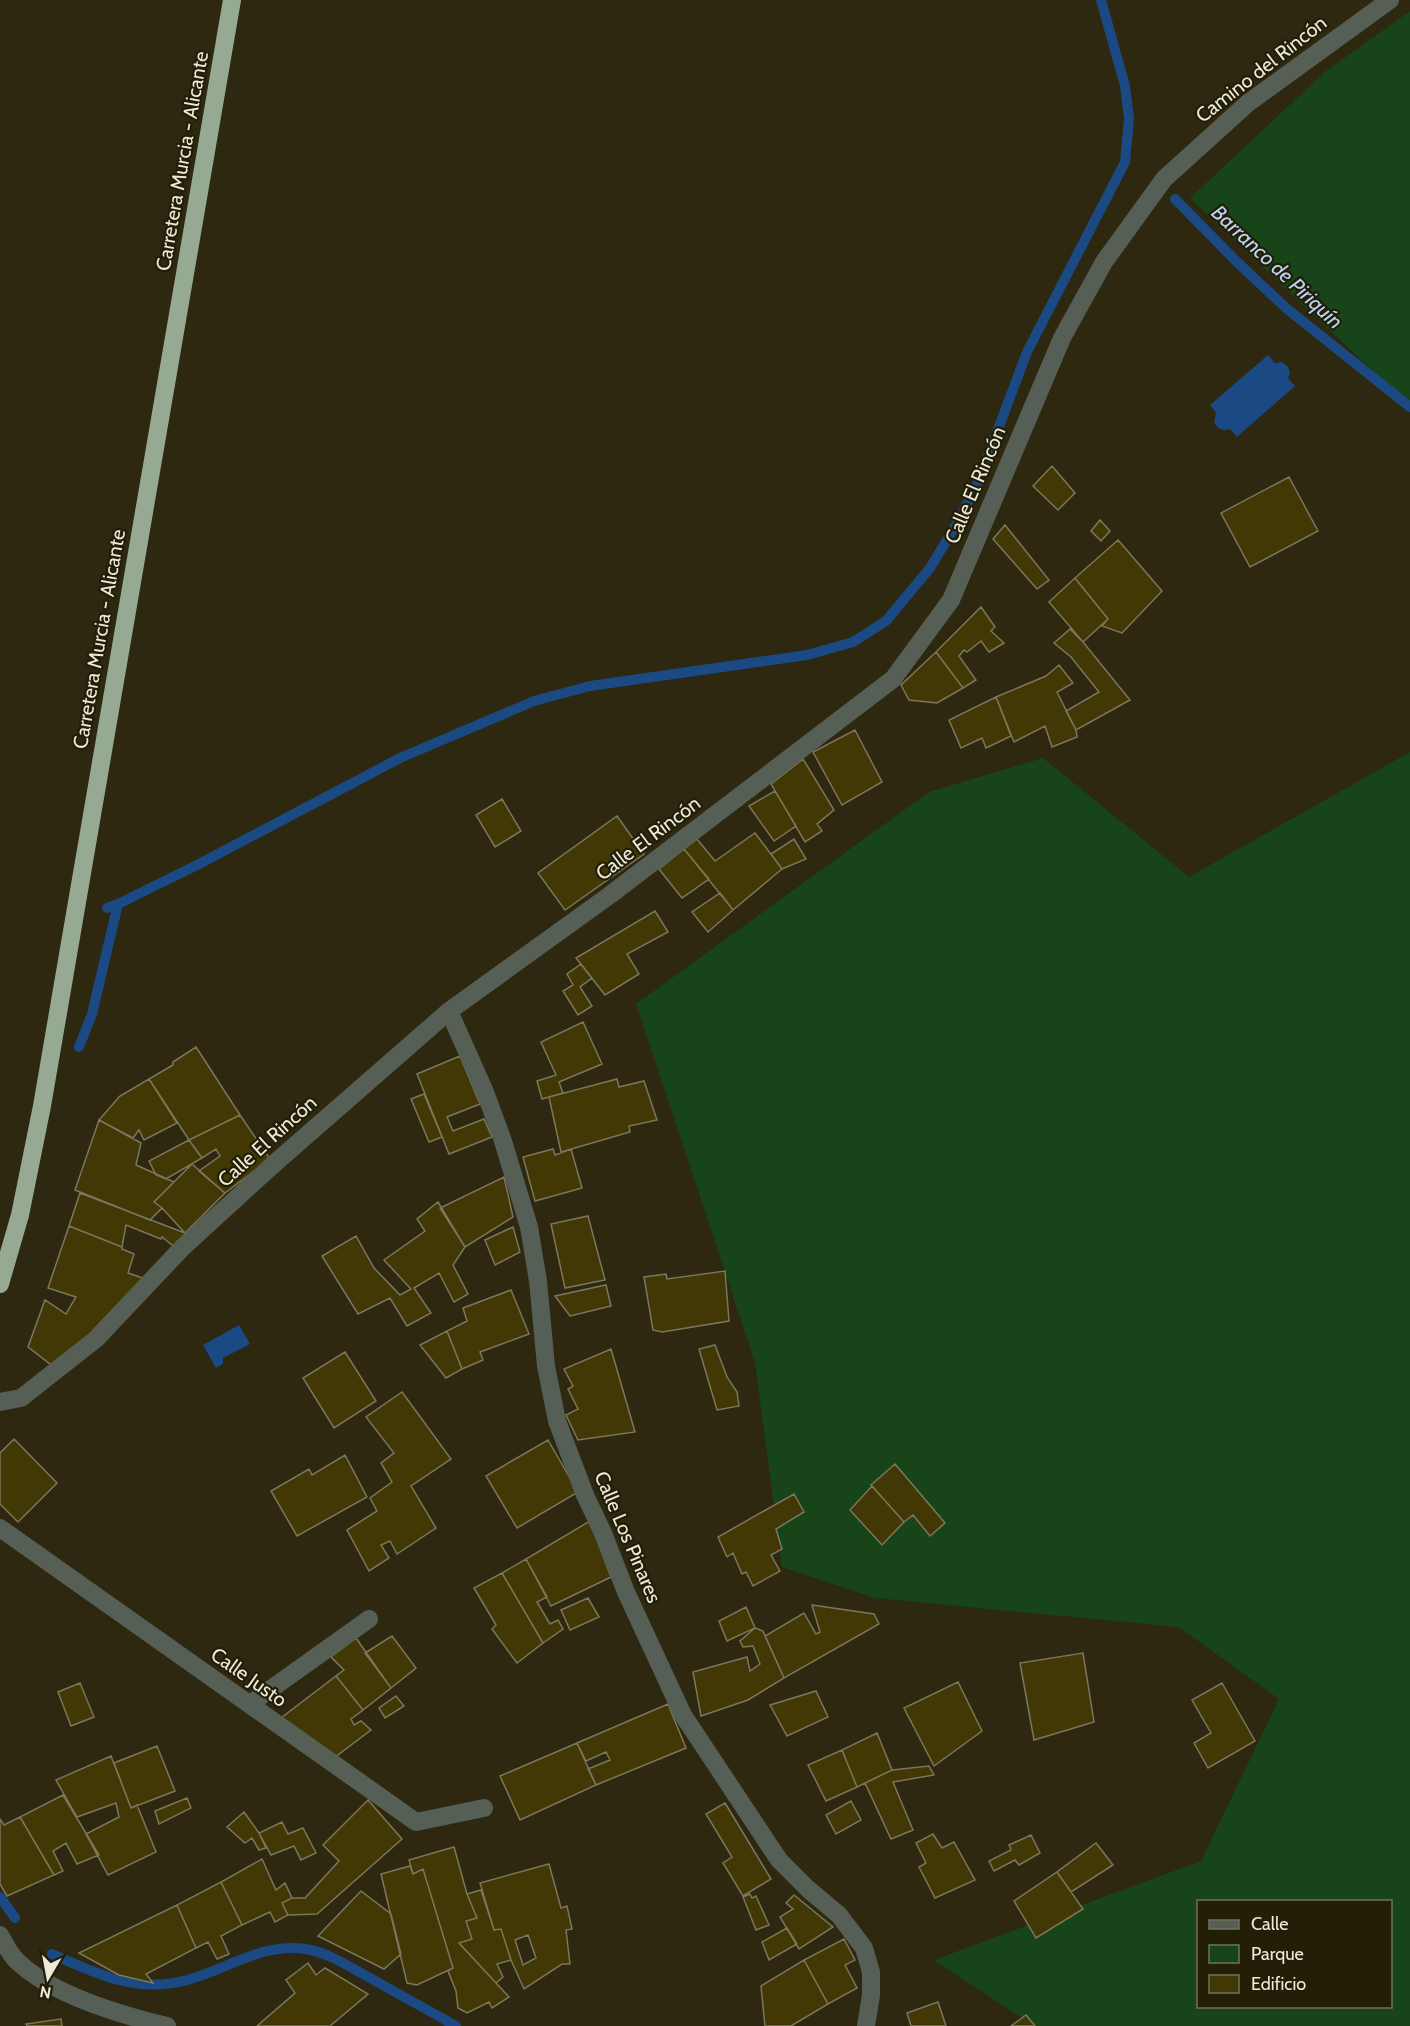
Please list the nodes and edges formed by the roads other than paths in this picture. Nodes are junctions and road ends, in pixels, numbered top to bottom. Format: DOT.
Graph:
graph roads {
  1 [pos="232,0"];
  2 [pos="1390,0"];
  3 [pos="1164,179"];
  4 [pos="449,1011"];
  5 [pos="0,1284"];
  6 [pos="0,1402"];
  7 [pos="0,1528"];
  8 [pos="369,1619"];
  9 [pos="250,1704"];
  10 [pos="484,1808"];
  11 [pos="3,1949"];
  12 [pos="167,2026"];
  13 [pos="866,2026"];
  1 -- 5 [label="highway, Carretera Murcia - Alicante"];
  2 -- 3 [label="street, Camino del Rincón"];
  3 -- 4 [label="street, Calle El Rincón"];
  4 -- 6 [label="street, Calle El Rincón"];
  4 -- 13 [label="street, Calle Los Pinares"];
  7 -- 9 [label="street, Calle Justo"];
  8 -- 9 [label="street"];
  9 -- 10 [label="street, Calle Justo"];
  11 -- 12 [label="street"];
}
